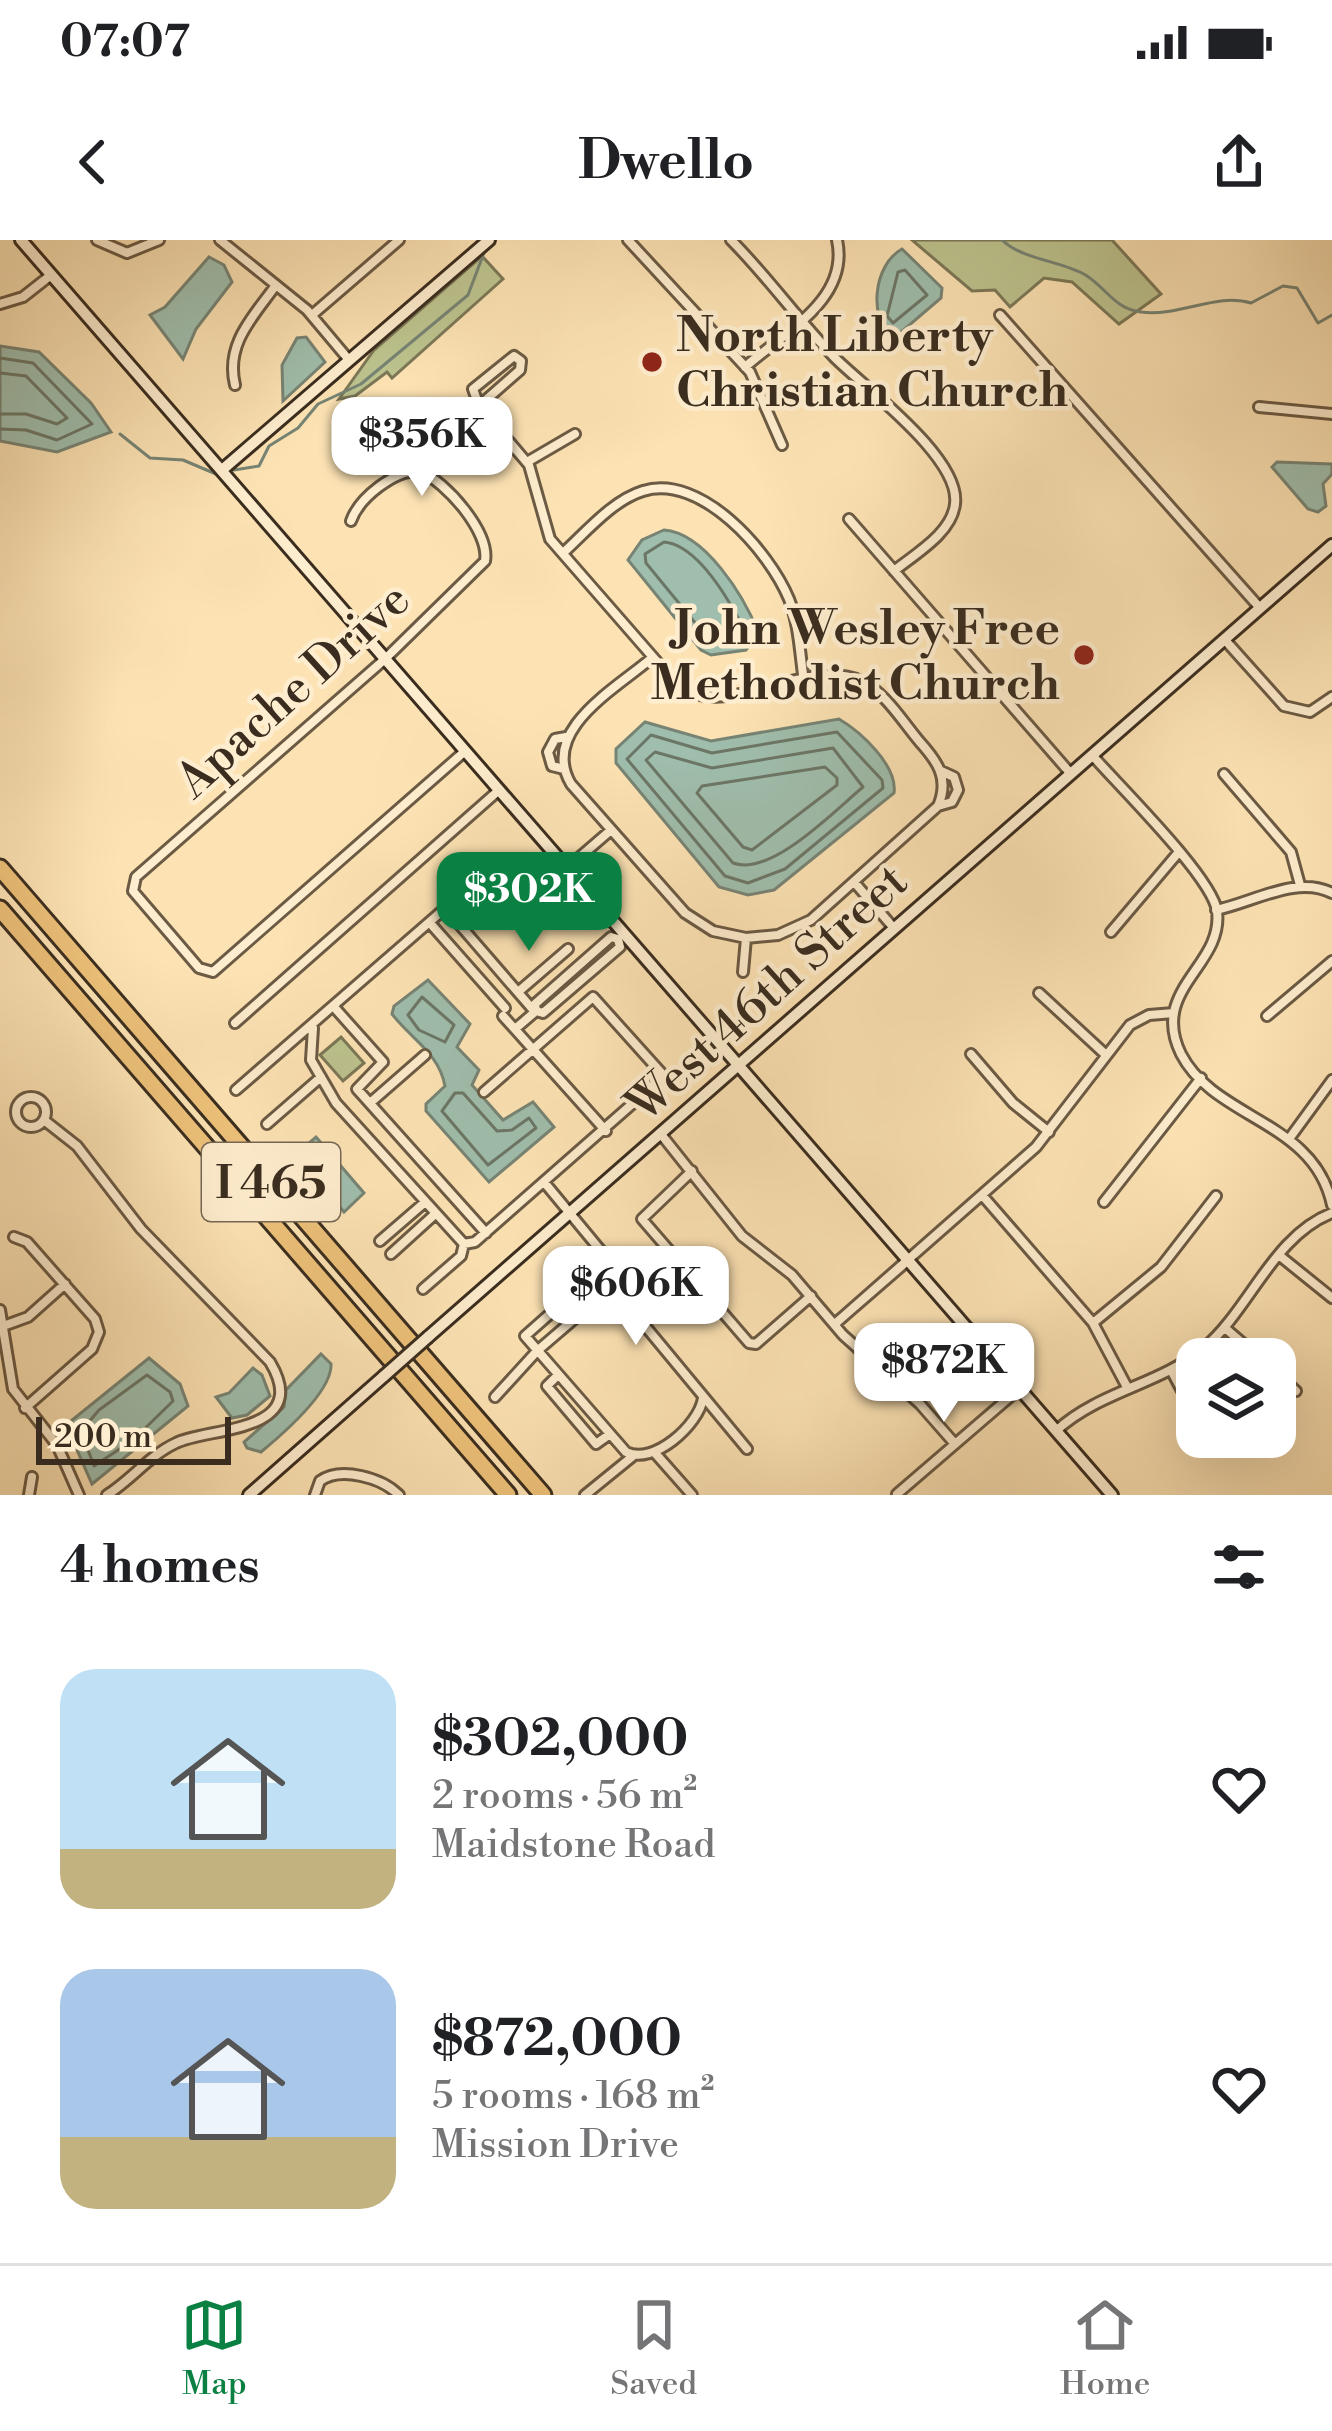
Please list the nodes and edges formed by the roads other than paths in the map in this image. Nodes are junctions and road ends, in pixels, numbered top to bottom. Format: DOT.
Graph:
graph roads {
  1 [pos="21,240"];
  2 [pos="33,240"];
  3 [pos="97,240"];
  4 [pos="159,240"];
  5 [pos="220,240"];
  6 [pos="399,240"];
  7 [pos="489,240"];
  8 [pos="628,240"];
  9 [pos="731,240"];
  10 [pos="837,240"];
  11 [pos="39,261"];
  12 [pos="51,275"];
  13 [pos="276,285"];
  14 [pos="0,304"];
  15 [pos="312,315"];
  16 [pos="1000,315"];
  17 [pos="801,318"];
  18 [pos="350,361"];
  19 [pos="745,367"];
  20 [pos="235,385"];
  21 [pos="478,406"];
  22 [pos="1259,406"];
  23 [pos="1332,414"];
  24 [pos="575,434"];
  25 [pos="782,445"];
  26 [pos="527,462"];
  27 [pos="222,470"];
  28 [pos="849,519"];
  29 [pos="351,521"];
  30 [pos="1332,545"];
  31 [pos="562,553"];
  32 [pos="894,571"];
  33 [pos="1260,608"];
  34 [pos="1225,640"];
  35 [pos="652,657"];
  36 [pos="385,659"];
  37 [pos="804,682"];
  38 [pos="1332,697"];
  39 [pos="564,742"];
  40 [pos="464,752"];
  41 [pos="1092,755"];
  42 [pos="564,770"];
  43 [pos="1071,774"];
  44 [pos="1224,774"];
  45 [pos="498,791"];
  46 [pos="611,830"];
  47 [pos="1178,853"];
  48 [pos="495,866"];
  49 [pos="0,868"];
  50 [pos="566,869"];
  51 [pos="855,883"];
  52 [pos="1300,885"];
  53 [pos="1332,893"];
  54 [pos="446,909"];
  55 [pos="0,910"];
  56 [pos="1216,910"];
  57 [pos="430,923"];
  58 [pos="892,926"];
  59 [pos="1111,932"];
  60 [pos="621,937"];
  61 [pos="746,938"];
  62 [pos="568,950"];
  63 [pos="1332,961"];
  64 [pos="574,970"];
  65 [pos="743,972"];
  66 [pos="505,978"];
  67 [pos="582,979"];
  68 [pos="489,991"];
  69 [pos="518,992"];
  70 [pos="1039,993"];
  71 [pos="334,1006"];
  72 [pos="536,1011"];
  73 [pos="1174,1012"];
  74 [pos="1267,1016"];
  75 [pos="235,1023"];
  76 [pos="313,1027"];
  77 [pos="515,1029"];
  78 [pos="533,1048"];
  79 [pos="970,1054"];
  80 [pos="425,1055"];
  81 [pos="1106,1055"];
  82 [pos="736,1064"];
  83 [pos="321,1077"];
  84 [pos="1202,1078"];
  85 [pos="1332,1080"];
  86 [pos="236,1090"];
  87 [pos="484,1092"];
  88 [pos="370,1103"];
  89 [pos="44,1120"];
  90 [pos="267,1124"];
  91 [pos="607,1131"];
  92 [pos="1049,1132"];
  93 [pos="660,1133"];
  94 [pos="1289,1139"];
  95 [pos="692,1171"];
  96 [pos="544,1182"];
  97 [pos="982,1195"];
  98 [pos="1216,1196"];
  99 [pos="1104,1202"];
  100 [pos="424,1203"];
  101 [pos="1332,1209"];
  102 [pos="570,1213"];
  103 [pos="434,1215"];
  104 [pos="486,1233"];
  105 [pos="14,1237"];
  106 [pos="380,1241"];
  107 [pos="464,1244"];
  108 [pos="391,1254"];
  109 [pos="1280,1256"];
  110 [pos="906,1262"];
  111 [pos="616,1283"];
  112 [pos="65,1284"];
  113 [pos="423,1289"];
  114 [pos="811,1296"];
  115 [pos="1332,1298"];
  116 [pos="592,1304"];
  117 [pos="0,1310"];
  118 [pos="836,1323"];
  119 [pos="1093,1323"];
  120 [pos="6,1325"];
  121 [pos="1225,1328"];
  122 [pos="1237,1338"];
  123 [pos="537,1351"];
  124 [pos="1171,1370"];
  125 [pos="558,1375"];
  126 [pos="1176,1379"];
  127 [pos="1127,1388"];
  128 [pos="1019,1389"];
  129 [pos="495,1397"];
  130 [pos="703,1398"];
  131 [pos="25,1408"];
  132 [pos="1056,1431"];
  133 [pos="610,1434"];
  134 [pos="955,1444"];
  135 [pos="747,1449"];
  136 [pos="655,1453"];
  137 [pos="633,1456"];
  138 [pos="32,1477"];
  139 [pos="117,1492"];
  140 [pos="897,1494"];
  141 [pos="29,1495"];
  142 [pos="79,1495"];
  143 [pos="106,1495"];
  144 [pos="249,1495"];
  145 [pos="315,1495"];
  146 [pos="399,1495"];
  147 [pos="508,1495"];
  148 [pos="543,1495"];
  149 [pos="585,1495"];
  150 [pos="692,1495"];
  151 [pos="1112,1495"];
  1 -- 11 [label="street"];
  2 -- 11 [label="street"];
  3 -- 4 [label="street"];
  5 -- 13 [label="street"];
  6 -- 15 [label="street"];
  7 -- 18 [label="street"];
  8 -- 19 [label="street"];
  9 -- 17 [label="street"];
  10 -- 17 [label="street"];
  11 -- 12 [label="street"];
  12 -- 14 [label="street"];
  12 -- 27 [label="street"];
  13 -- 15 [label="street"];
  13 -- 20 [label="street"];
  15 -- 18 [label="street"];
  16 -- 33 [label="street"];
  17 -- 19 [label="street"];
  17 -- 32 [label="street"];
  18 -- 27 [label="street"];
  19 -- 25 [label="street"];
  21 -- 21 [label="street"];
  21 -- 26 [label="street"];
  22 -- 23 [label="street"];
  24 -- 26 [label="street"];
  26 -- 31 [label="street"];
  27 -- 36 [label="street"];
  28 -- 32 [label="street"];
  29 -- 36 [label="street, Apache Drive"];
  30 -- 33 [label="street, West 46th Street"];
  31 -- 35 [label="street"];
  31 -- 37 [label="street"];
  32 -- 43 [label="street"];
  33 -- 34 [label="street, West 46th Street"];
  34 -- 38 [label="street"];
  34 -- 41 [label="street, West 46th Street"];
  35 -- 37 [label="street"];
  35 -- 39 [label="street"];
  36 -- 40 [label="street"];
  36 -- 40 [label="street, Apache Drive"];
  37 -- 51 [label="street"];
  39 -- 42 [label="street"];
  39 -- 42 [label="street"];
  40 -- 45 [label="street"];
  41 -- 43 [label="street, West 46th Street"];
  41 -- 47 [label="street"];
  42 -- 46 [label="street"];
  43 -- 58 [label="street, West 46th Street"];
  44 -- 52 [label="street"];
  45 -- 50 [label="street"];
  45 -- 75 [label="street"];
  46 -- 50 [label="street"];
  46 -- 61 [label="street"];
  47 -- 56 [label="street"];
  47 -- 59 [label="street"];
  48 -- 54 [label="street"];
  49 -- 148 [label="highway, I 465"];
  50 -- 60 [label="street"];
  51 -- 58 [label="street"];
  51 -- 61 [label="street"];
  52 -- 53 [label="street"];
  52 -- 56 [label="street"];
  54 -- 57 [label="street"];
  54 -- 66 [label="street"];
  55 -- 147 [label="highway, I 465"];
  56 -- 73 [label="street"];
  57 -- 68 [label="street"];
  57 -- 71 [label="street"];
  58 -- 82 [label="street, West 46th Street"];
  60 -- 64 [label="street"];
  60 -- 67 [label="street"];
  60 -- 82 [label="street"];
  61 -- 65 [label="street"];
  62 -- 69 [label="street"];
  63 -- 74 [label="street"];
  64 -- 67 [label="street"];
  64 -- 72 [label="street"];
  66 -- 68 [label="street"];
  66 -- 69 [label="street"];
  67 -- 72 [label="street"];
  68 -- 77 [label="street"];
  69 -- 72 [label="street"];
  70 -- 81 [label="street"];
  71 -- 76 [label="street"];
  71 -- 88 [label="street"];
  72 -- 77 [label="street"];
  73 -- 81 [label="street"];
  73 -- 84 [label="street"];
  76 -- 83 [label="street"];
  76 -- 86 [label="street"];
  77 -- 78 [label="street"];
  78 -- 87 [label="street"];
  78 -- 91 [label="street"];
  78 -- 91 [label="street"];
  79 -- 92 [label="street"];
  80 -- 88 [label="street"];
  81 -- 92 [label="street"];
  82 -- 93 [label="street, West 46th Street"];
  82 -- 110 [label="street"];
  83 -- 90 [label="street"];
  83 -- 100 [label="street"];
  84 -- 94 [label="street"];
  84 -- 99 [label="street"];
  85 -- 94 [label="street"];
  88 -- 104 [label="street"];
  89 -- 89 [label="street"];
  89 -- 139 [label="street"];
  91 -- 96 [label="street"];
  92 -- 97 [label="street"];
  93 -- 95 [label="street"];
  93 -- 102 [label="street, West 46th Street"];
  94 -- 101 [label="street"];
  95 -- 114 [label="street"];
  95 -- 114 [label="street"];
  96 -- 102 [label="street"];
  96 -- 104 [label="street"];
  97 -- 110 [label="street"];
  97 -- 119 [label="street"];
  98 -- 119 [label="street"];
  100 -- 103 [label="street"];
  100 -- 106 [label="street"];
  101 -- 109 [label="street"];
  102 -- 111 [label="street"];
  102 -- 144 [label="street, West 46th Street, bridge"];
  103 -- 107 [label="street"];
  103 -- 108 [label="street"];
  104 -- 107 [label="street"];
  105 -- 112 [label="street"];
  107 -- 113 [label="street"];
  109 -- 115 [label="street"];
  109 -- 121 [label="street"];
  110 -- 118 [label="street"];
  110 -- 128 [label="street"];
  111 -- 116 [label="street"];
  111 -- 130 [label="street"];
  112 -- 120 [label="street"];
  112 -- 131 [label="street"];
  114 -- 118 [label="street"];
  116 -- 123 [label="street"];
  116 -- 123 [label="street"];
  117 -- 120 [label="street"];
  118 -- 134 [label="street"];
  119 -- 127 [label="street"];
  120 -- 131 [label="street"];
  121 -- 122 [label="street"];
  121 -- 124 [label="street"];
  123 -- 125 [label="street"];
  123 -- 129 [label="street"];
  124 -- 126 [label="street"];
  124 -- 127 [label="street"];
  125 -- 133 [label="street"];
  125 -- 133 [label="street"];
  127 -- 132 [label="street"];
  128 -- 132 [label="street"];
  128 -- 134 [label="street"];
  130 -- 135 [label="street"];
  130 -- 136 [label="street"];
  131 -- 142 [label="street"];
  132 -- 151 [label="street"];
  133 -- 137 [label="street"];
  134 -- 140 [label="street"];
  136 -- 137 [label="street"];
  136 -- 150 [label="street"];
  137 -- 149 [label="street"];
  138 -- 141 [label="street"];
  139 -- 143 [label="street"];
  145 -- 146 [label="street"];
}
